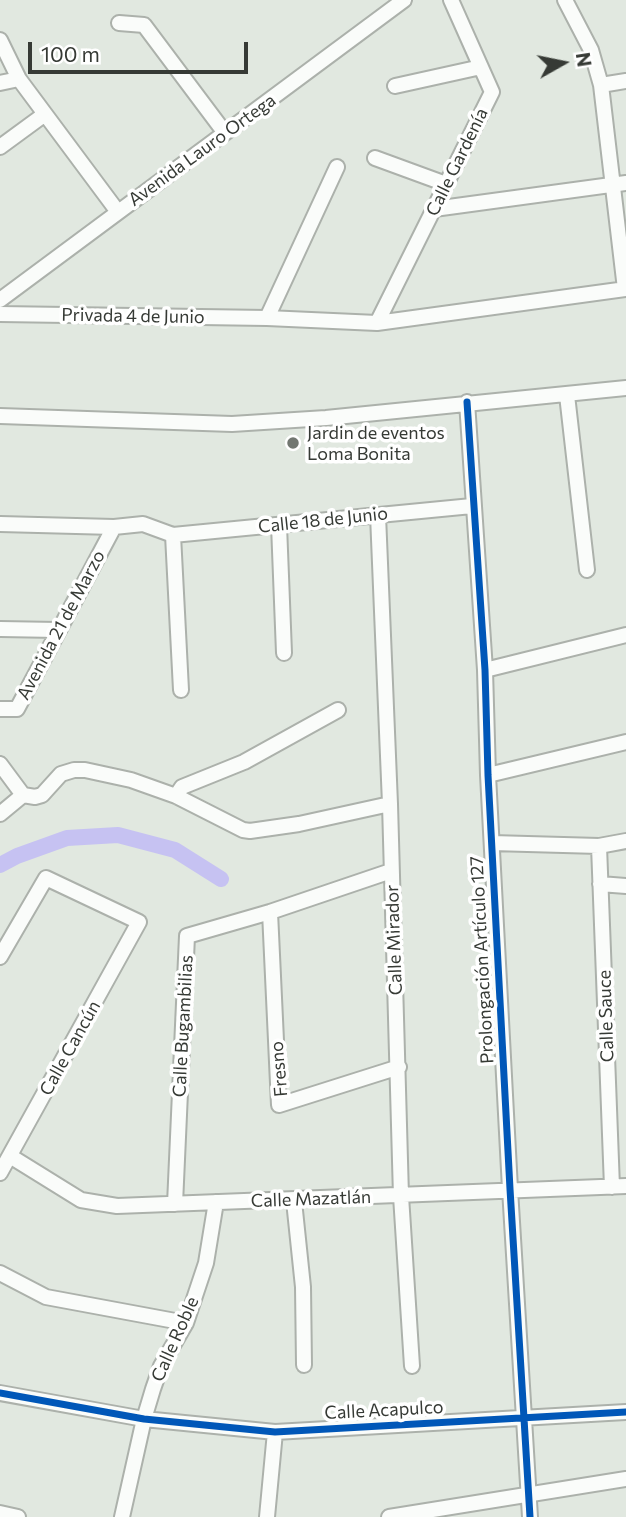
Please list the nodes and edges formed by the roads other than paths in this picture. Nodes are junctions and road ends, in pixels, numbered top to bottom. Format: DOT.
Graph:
graph roads {
  1 [pos="404,0"];
  2 [pos="451,0"];
  3 [pos="565,0"];
  4 [pos="119,23"];
  5 [pos="1,41"];
  6 [pos="481,67"];
  7 [pos="19,79"];
  8 [pos="626,81"];
  9 [pos="0,83"];
  10 [pos="601,85"];
  11 [pos="395,86"];
  12 [pos="45,114"];
  13 [pos="225,133"];
  14 [pos="0,146"];
  15 [pos="375,158"];
  16 [pos="337,167"];
  17 [pos="446,184"];
  18 [pos="620,184"];
  19 [pos="434,209"];
  20 [pos="118,212"];
  21 [pos="626,289"];
  22 [pos="0,300"];
  23 [pos="0,314"];
  24 [pos="267,318"];
  25 [pos="377,323"];
  26 [pos="626,388"];
  27 [pos="567,395"];
  28 [pos="467,402"];
  29 [pos="0,416"];
  30 [pos="472,506"];
  31 [pos="378,515"];
  32 [pos="0,524"];
  33 [pos="279,525"];
  34 [pos="114,527"];
  35 [pos="173,535"];
  36 [pos="587,570"];
  37 [pos="0,629"];
  38 [pos="58,631"];
  39 [pos="626,635"];
  40 [pos="284,653"];
  41 [pos="485,670"];
  42 [pos="181,690"];
  43 [pos="0,709"];
  44 [pos="338,710"];
  45 [pos="626,742"];
  46 [pos="0,764"];
  47 [pos="488,775"];
  48 [pos="23,795"];
  49 [pos="176,796"];
  50 [pos="390,804"];
  51 [pos="0,814"];
  52 [pos="626,841"];
  53 [pos="492,844"];
  54 [pos="599,846"];
  55 [pos="391,871"];
  56 [pos="600,884"];
  57 [pos="626,886"];
  58 [pos="270,912"];
  59 [pos="0,957"];
  60 [pos="399,1067"];
  61 [pos="10,1156"];
  62 [pos="0,1173"];
  63 [pos="619,1186"];
  64 [pos="510,1189"];
  65 [pos="401,1196"];
  66 [pos="295,1201"];
  67 [pos="216,1202"];
  68 [pos="175,1204"];
  69 [pos="0,1273"];
  70 [pos="186,1323"];
  71 [pos="304,1365"];
  72 [pos="412,1366"];
  73 [pos="0,1393"];
  74 [pos="626,1412"];
  75 [pos="522,1417"];
  76 [pos="144,1419"];
  77 [pos="275,1432"];
  78 [pos="626,1479"];
  79 [pos="528,1495"];
  80 [pos="0,1513"];
  81 [pos="18,1517"];
  82 [pos="122,1517"];
  83 [pos="267,1517"];
  84 [pos="390,1517"];
  85 [pos="530,1517"];
  1 -- 13 [label="street, Avenida Lauro Ortega"];
  2 -- 6 [label="street, Calle Gardenía"];
  3 -- 10 [label="street"];
  4 -- 13 [label="street"];
  5 -- 7 [label="street"];
  6 -- 11 [label="street"];
  6 -- 17 [label="street, Calle Gardenía"];
  7 -- 9 [label="street"];
  7 -- 12 [label="street"];
  8 -- 10 [label="street"];
  10 -- 18 [label="street"];
  12 -- 14 [label="street"];
  12 -- 20 [label="street"];
  13 -- 20 [label="street, Avenida Lauro Ortega"];
  15 -- 17 [label="street"];
  16 -- 24 [label="street"];
  17 -- 19 [label="street, Calle Gardenía"];
  18 -- 19 [label="street"];
  18 -- 21 [label="street"];
  19 -- 25 [label="street, Calle Gardenía"];
  20 -- 22 [label="street, Avenida Lauro Ortega"];
  21 -- 25 [label="street, Privada 4 de Junio"];
  23 -- 24 [label="street, Privada 4 de Junio"];
  24 -- 25 [label="street, Privada 4 de Junio"];
  26 -- 27 [label="street"];
  27 -- 28 [label="street"];
  27 -- 36 [label="street"];
  28 -- 29 [label="street"];
  28 -- 30 [label="street, Prolongación Artículo 127"];
  30 -- 31 [label="street, Calle 18 de Junio"];
  30 -- 41 [label="street, Prolongación Artículo 127"];
  31 -- 33 [label="street, Calle 18 de Junio"];
  31 -- 50 [label="street, Calle Mirador"];
  32 -- 34 [label="street"];
  33 -- 35 [label="street, Calle 18 de Junio"];
  33 -- 40 [label="street"];
  34 -- 35 [label="street"];
  34 -- 38 [label="street, Avenida 21 de Marzo"];
  35 -- 42 [label="street"];
  37 -- 38 [label="street"];
  38 -- 43 [label="street, Avenida 21 de Marzo"];
  39 -- 41 [label="street"];
  41 -- 47 [label="street, Prolongación Artículo 127"];
  44 -- 49 [label="street"];
  45 -- 47 [label="street"];
  46 -- 48 [label="street"];
  47 -- 53 [label="street, Prolongación Artículo 127"];
  48 -- 49 [label="street"];
  48 -- 51 [label="street"];
  49 -- 50 [label="street"];
  50 -- 55 [label="street, Calle Mirador"];
  52 -- 54 [label="street"];
  53 -- 54 [label="street"];
  53 -- 64 [label="street, Prolongación Artículo 127"];
  54 -- 56 [label="street, Calle Sauce"];
  55 -- 58 [label="street, Calle Bugambilias"];
  55 -- 60 [label="street, Calle Mirador"];
  56 -- 57 [label="street"];
  56 -- 63 [label="street, Calle Sauce"];
  58 -- 60 [label="street, Fresno"];
  58 -- 68 [label="street, Calle Bugambilias"];
  59 -- 61 [label="street, Calle Cancún"];
  60 -- 65 [label="street, Calle Mirador"];
  61 -- 62 [label="street, Calle Cancún"];
  61 -- 68 [label="street, Calle Mazatlán"];
  63 -- 64 [label="street, Calle Mazatlán"];
  64 -- 65 [label="street, Calle Mazatlán"];
  64 -- 75 [label="street, Prolongación Artículo 127"];
  65 -- 66 [label="street, Calle Mazatlán"];
  65 -- 72 [label="street, Calle Mirador"];
  66 -- 67 [label="street, Calle Mazatlán"];
  66 -- 71 [label="street"];
  67 -- 68 [label="street, Calle Mazatlán"];
  67 -- 70 [label="street, Calle Roble"];
  69 -- 70 [label="street"];
  70 -- 76 [label="street, Calle Roble"];
  73 -- 76 [label="street, Calle Acapulco"];
  74 -- 75 [label="street, Calle Acapulco"];
  75 -- 77 [label="street, Calle Acapulco"];
  75 -- 79 [label="street, Prolongación Artículo 127"];
  76 -- 77 [label="street, Calle Acapulco"];
  76 -- 82 [label="street, Calle Roble"];
  77 -- 83 [label="street"];
  78 -- 79 [label="street"];
  79 -- 84 [label="street"];
  79 -- 85 [label="street, Prolongación Artículo 127"];
  80 -- 81 [label="street"];
}
